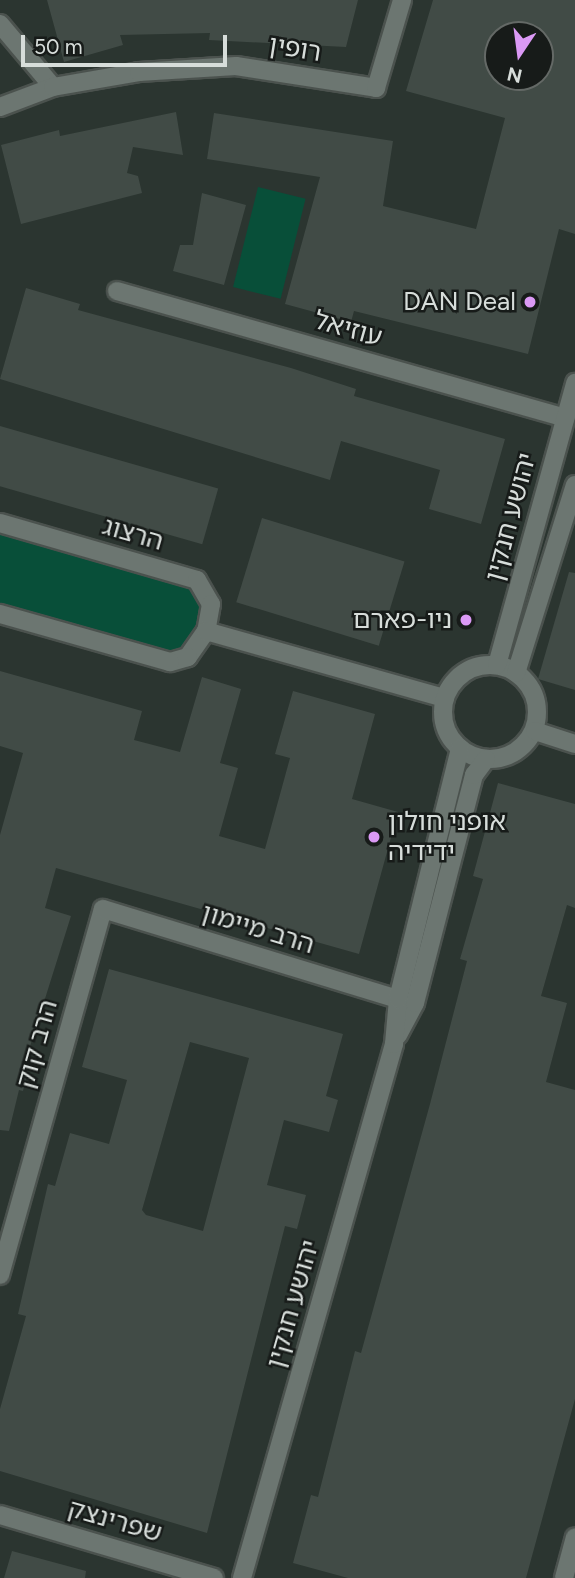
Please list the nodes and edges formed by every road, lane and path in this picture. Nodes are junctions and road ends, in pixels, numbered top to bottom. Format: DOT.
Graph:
graph roads {
  1 [pos="402,0"];
  2 [pos="0,24"];
  3 [pos="53,87"];
  4 [pos="0,107"];
  5 [pos="117,291"];
  6 [pos="575,383"];
  7 [pos="565,418"];
  8 [pos="575,485"];
  9 [pos="0,523"];
  10 [pos="0,614"];
  11 [pos="206,631"];
  12 [pos="498,665"];
  13 [pos="516,673"];
  14 [pos="445,698"];
  15 [pos="535,731"];
  16 [pos="575,744"];
  17 [pos="460,749"];
  18 [pos="486,760"];
  19 [pos="103,909"];
  20 [pos="398,999"];
  21 [pos="394,1044"];
  22 [pos="0,1275"];
  23 [pos="0,1515"];
  24 [pos="575,1537"];
  25 [pos="214,1578"];
  26 [pos="242,1578"];
  27 [pos="564,1578"];
  1 -- 3 [label="street, רופין"];
  2 -- 3 [label="street"];
  3 -- 4 [label="street, רופין"];
  5 -- 7 [label="street, עוזיאל"];
  6 -- 7 [label="street, יהושע חנקין"];
  7 -- 12 [label="street, יהושע חנקין"];
  8 -- 13 [label="street, יהושע חנקין"];
  9 -- 11 [label="street, הרצוג"];
  10 -- 11 [label="street"];
  11 -- 14 [label="street"];
  12 -- 13 [label="street"];
  12 -- 14 [label="street"];
  13 -- 15 [label="street"];
  14 -- 17 [label="street"];
  15 -- 16 [label="street"];
  15 -- 18 [label="street"];
  17 -- 18 [label="street"];
  17 -- 20 [label="street, יהושע חנקין"];
  18 -- 21 [label="street, יהושע חנקין"];
  19 -- 20 [label="street, הרב מיימון"];
  19 -- 22 [label="street, הרב קוק"];
  20 -- 21 [label="street, יהושע חנקין"];
  21 -- 26 [label="street, יהושע חנקין"];
  23 -- 25 [label="street, שפרינצק"];
  24 -- 27 [label="street"];
}
